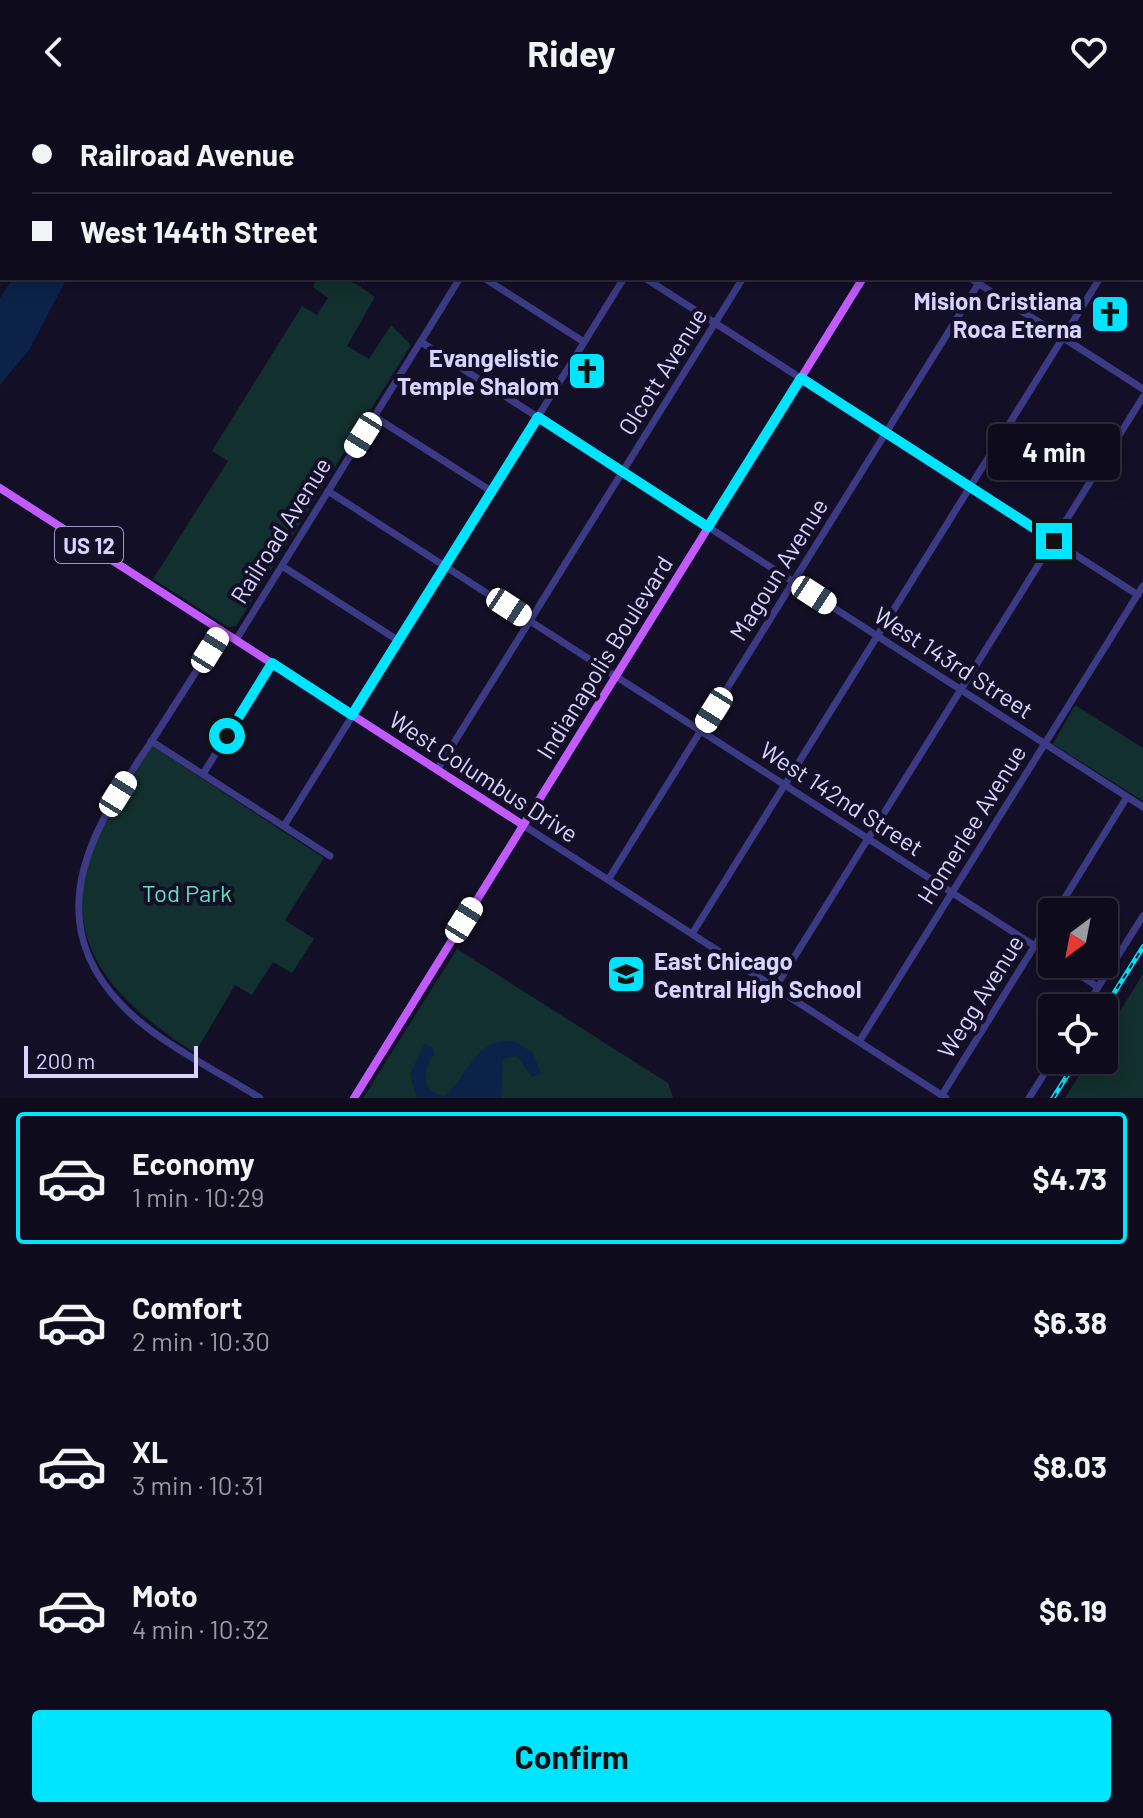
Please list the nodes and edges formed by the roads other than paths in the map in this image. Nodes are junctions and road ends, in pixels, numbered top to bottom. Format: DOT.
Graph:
graph roads {
  1 [pos="459,280"];
  2 [pos="487,280"];
  3 [pos="623,280"];
  4 [pos="648,280"];
  5 [pos="742,280"];
  6 [pos="862,280"];
  7 [pos="1099,280"];
  8 [pos="980,281"];
  9 [pos="715,323"];
  10 [pos="1063,338"];
  11 [pos="421,342"];
  12 [pos="584,342"];
  13 [pos="801,378"];
  14 [pos="1143,389"];
  15 [pos="1143,397"];
  16 [pos="375,417"];
  17 [pos="538,417"];
  18 [pos="886,433"];
  19 [pos="622,472"];
  20 [pos="970,486"];
  21 [pos="0,488"];
  22 [pos="328,491"];
  23 [pos="491,491"];
  24 [pos="708,527"];
  25 [pos="1054,541"];
  26 [pos="282,566"];
  27 [pos="445,566"];
  28 [pos="793,582"];
  29 [pos="1143,586"];
  30 [pos="1138,595"];
  31 [pos="530,621"];
  32 [pos="222,631"];
  33 [pos="877,636"];
  34 [pos="236,640"];
  35 [pos="399,641"];
  36 [pos="272,663"];
  37 [pos="616,676"];
  38 [pos="961,690"];
  39 [pos="352,715"];
  40 [pos="701,731"];
  41 [pos="151,741"];
  42 [pos="1045,744"];
  43 [pos="437,770"];
  44 [pos="203,774"];
  45 [pos="785,785"];
  46 [pos="1127,797"];
  47 [pos="1143,807"];
  48 [pos="523,825"];
  49 [pos="284,826"];
  50 [pos="868,839"];
  51 [pos="330,856"];
  52 [pos="608,880"];
  53 [pos="952,893"];
  54 [pos="1065,898"];
  55 [pos="1143,916"];
  56 [pos="692,934"];
  57 [pos="1038,941"];
  58 [pos="1035,946"];
  59 [pos="1038,948"];
  60 [pos="1084,978"];
  61 [pos="1098,987"];
  62 [pos="775,988"];
  63 [pos="1094,994"];
  64 [pos="859,1042"];
  65 [pos="1044,1074"];
  66 [pos="944,1096"];
  67 [pos="260,1098"];
  68 [pos="354,1098"];
  69 [pos="1029,1098"];
  1 -- 11 [label="street, Railroad Avenue"];
  2 -- 12 [label="street"];
  3 -- 12 [label="street"];
  4 -- 9 [label="street"];
  5 -- 9 [label="street, Olcott Avenue"];
  6 -- 13 [label="main road, Indianapolis Boulevard"];
  7 -- 10 [label="street"];
  8 -- 10 [label="street"];
  8 -- 18 [label="street, Magoun Avenue"];
  9 -- 13 [label="street"];
  9 -- 19 [label="street, Olcott Avenue"];
  10 -- 14 [label="street"];
  10 -- 20 [label="street"];
  11 -- 16 [label="street, Railroad Avenue"];
  11 -- 17 [label="street, West 143rd Street"];
  12 -- 17 [label="street"];
  13 -- 18 [label="street"];
  13 -- 24 [label="main road, Indianapolis Boulevard"];
  15 -- 25 [label="street"];
  16 -- 22 [label="street, Railroad Avenue"];
  16 -- 23 [label="street"];
  17 -- 19 [label="street, West 143rd Street"];
  17 -- 23 [label="street"];
  18 -- 20 [label="street"];
  18 -- 28 [label="street, Magoun Avenue"];
  19 -- 24 [label="street, West 143rd Street"];
  19 -- 31 [label="street, Olcott Avenue"];
  20 -- 25 [label="street"];
  20 -- 33 [label="street"];
  21 -- 32 [label="main road, West Columbus Drive / US 12"];
  22 -- 26 [label="street, Railroad Avenue"];
  22 -- 27 [label="street, West 142nd Street"];
  23 -- 27 [label="street"];
  24 -- 28 [label="street, West 143rd Street"];
  24 -- 37 [label="main road, Indianapolis Boulevard"];
  25 -- 30 [label="street"];
  25 -- 38 [label="street"];
  26 -- 34 [label="street, Railroad Avenue"];
  26 -- 35 [label="street"];
  27 -- 31 [label="street, West 142nd Street"];
  27 -- 35 [label="street"];
  28 -- 33 [label="street, West 143rd Street"];
  28 -- 40 [label="street, Magoun Avenue"];
  29 -- 30 [label="street, Homerlee Avenue"];
  30 -- 42 [label="street, Homerlee Avenue"];
  31 -- 37 [label="street, West 142nd Street"];
  31 -- 43 [label="street, Olcott Avenue"];
  32 -- 34 [label="main road, West Columbus Drive / US 12"];
  32 -- 41 [label="street"];
  33 -- 38 [label="street, West 143rd Street"];
  33 -- 45 [label="street"];
  34 -- 36 [label="main road, West Columbus Drive / US 12"];
  35 -- 39 [label="street"];
  36 -- 39 [label="main road, West Columbus Drive / US 12"];
  36 -- 44 [label="street"];
  37 -- 40 [label="street, West 142nd Street"];
  37 -- 48 [label="main road, Indianapolis Boulevard"];
  38 -- 42 [label="street, West 143rd Street"];
  38 -- 50 [label="street"];
  39 -- 43 [label="main road, West Columbus Drive / US 12"];
  39 -- 49 [label="street"];
  40 -- 45 [label="street, West 142nd Street"];
  40 -- 52 [label="street, Magoun Avenue"];
  41 -- 44 [label="street"];
  41 -- 67 [label="street"];
  42 -- 46 [label="street, West 143rd Street"];
  42 -- 53 [label="street, Homerlee Avenue"];
  43 -- 48 [label="main road, West Columbus Drive / US 12"];
  44 -- 49 [label="street"];
  45 -- 50 [label="street, West 142nd Street"];
  45 -- 56 [label="street"];
  46 -- 47 [label="street, West 143rd Street"];
  46 -- 54 [label="street"];
  48 -- 52 [label="street, West Columbus Drive"];
  48 -- 68 [label="main road, Indianapolis Boulevard"];
  49 -- 51 [label="street"];
  50 -- 53 [label="street, West 142nd Street"];
  50 -- 62 [label="street"];
  52 -- 56 [label="street, West Columbus Drive"];
  53 -- 58 [label="street, West 142nd Street"];
  53 -- 64 [label="street, Homerlee Avenue"];
  55 -- 61 [label="street"];
  56 -- 62 [label="street, West Columbus Drive"];
  57 -- 58 [label="street, Wegg Avenue"];
  58 -- 59 [label="street, West 142nd Street"];
  58 -- 66 [label="street, Wegg Avenue"];
  60 -- 61 [label="street"];
  61 -- 63 [label="street"];
  62 -- 64 [label="street, West Columbus Drive"];
  64 -- 66 [label="street, West Columbus Drive"];
  65 -- 69 [label="street"];
}
